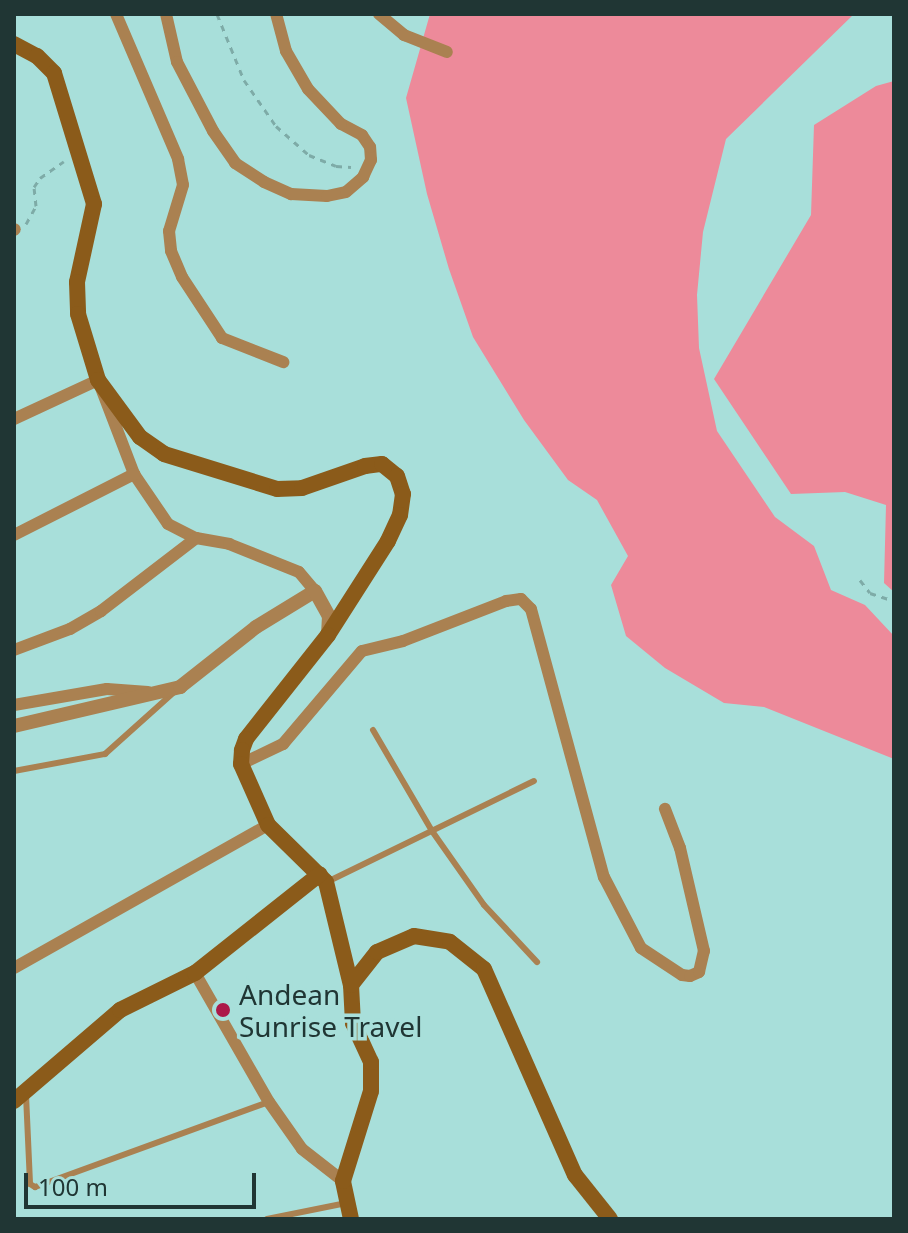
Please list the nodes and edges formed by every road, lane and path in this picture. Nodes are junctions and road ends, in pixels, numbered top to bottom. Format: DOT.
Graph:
graph roads {
  1 [pos="116,14"];
  2 [pos="166,14"];
  3 [pos="217,14"];
  4 [pos="276,14"];
  5 [pos="379,14"];
  6 [pos="14,44"];
  7 [pos="447,52"];
  8 [pos="79,153"];
  9 [pos="364,168"];
  10 [pos="15,229"];
  11 [pos="283,362"];
  12 [pos="98,380"];
  13 [pos="14,419"];
  14 [pos="134,474"];
  15 [pos="14,535"];
  16 [pos="196,538"];
  17 [pos="860,580"];
  18 [pos="315,591"];
  19 [pos="894,601"];
  20 [pos="328,635"];
  21 [pos="14,650"];
  22 [pos="180,687"];
  23 [pos="155,693"];
  24 [pos="14,705"];
  25 [pos="14,726"];
  26 [pos="373,730"];
  27 [pos="241,764"];
  28 [pos="14,771"];
  29 [pos="534,781"];
  30 [pos="665,809"];
  31 [pos="268,825"];
  32 [pos="432,831"];
  33 [pos="323,878"];
  34 [pos="537,962"];
  35 [pos="14,968"];
  36 [pos="195,973"];
  37 [pos="351,985"];
  38 [pos="20,1096"];
  39 [pos="269,1102"];
  40 [pos="343,1181"];
  41 [pos="349,1211"];
  42 [pos="267,1219"];
  43 [pos="610,1219"];
  1 -- 11 [label="street"];
  2 -- 4 [label="street"];
  3 -- 9 [label="path"];
  5 -- 7 [label="street"];
  6 -- 8 [label="main road"];
  8 -- 10 [label="path"];
  8 -- 12 [label="main road"];
  12 -- 13 [label="street"];
  12 -- 14 [label="street"];
  12 -- 20 [label="main road"];
  14 -- 15 [label="street"];
  14 -- 16 [label="street"];
  16 -- 18 [label="street"];
  16 -- 21 [label="street"];
  17 -- 19 [label="path"];
  18 -- 20 [label="street"];
  18 -- 22 [label="street"];
  20 -- 27 [label="main road"];
  22 -- 23 [label="street"];
  22 -- 28 [label="lane"];
  23 -- 24 [label="street"];
  23 -- 25 [label="street"];
  26 -- 32 [label="lane"];
  27 -- 30 [label="street"];
  27 -- 31 [label="main road"];
  29 -- 32 [label="lane"];
  31 -- 33 [label="main road"];
  31 -- 35 [label="street"];
  32 -- 33 [label="lane"];
  32 -- 34 [label="lane"];
  33 -- 36 [label="main road"];
  33 -- 37 [label="main road"];
  36 -- 38 [label="main road"];
  36 -- 39 [label="street"];
  37 -- 40 [label="main road"];
  37 -- 43 [label="main road"];
  38 -- 39 [label="lane"];
  39 -- 40 [label="street"];
  40 -- 41 [label="main road"];
  41 -- 42 [label="lane"];
}
